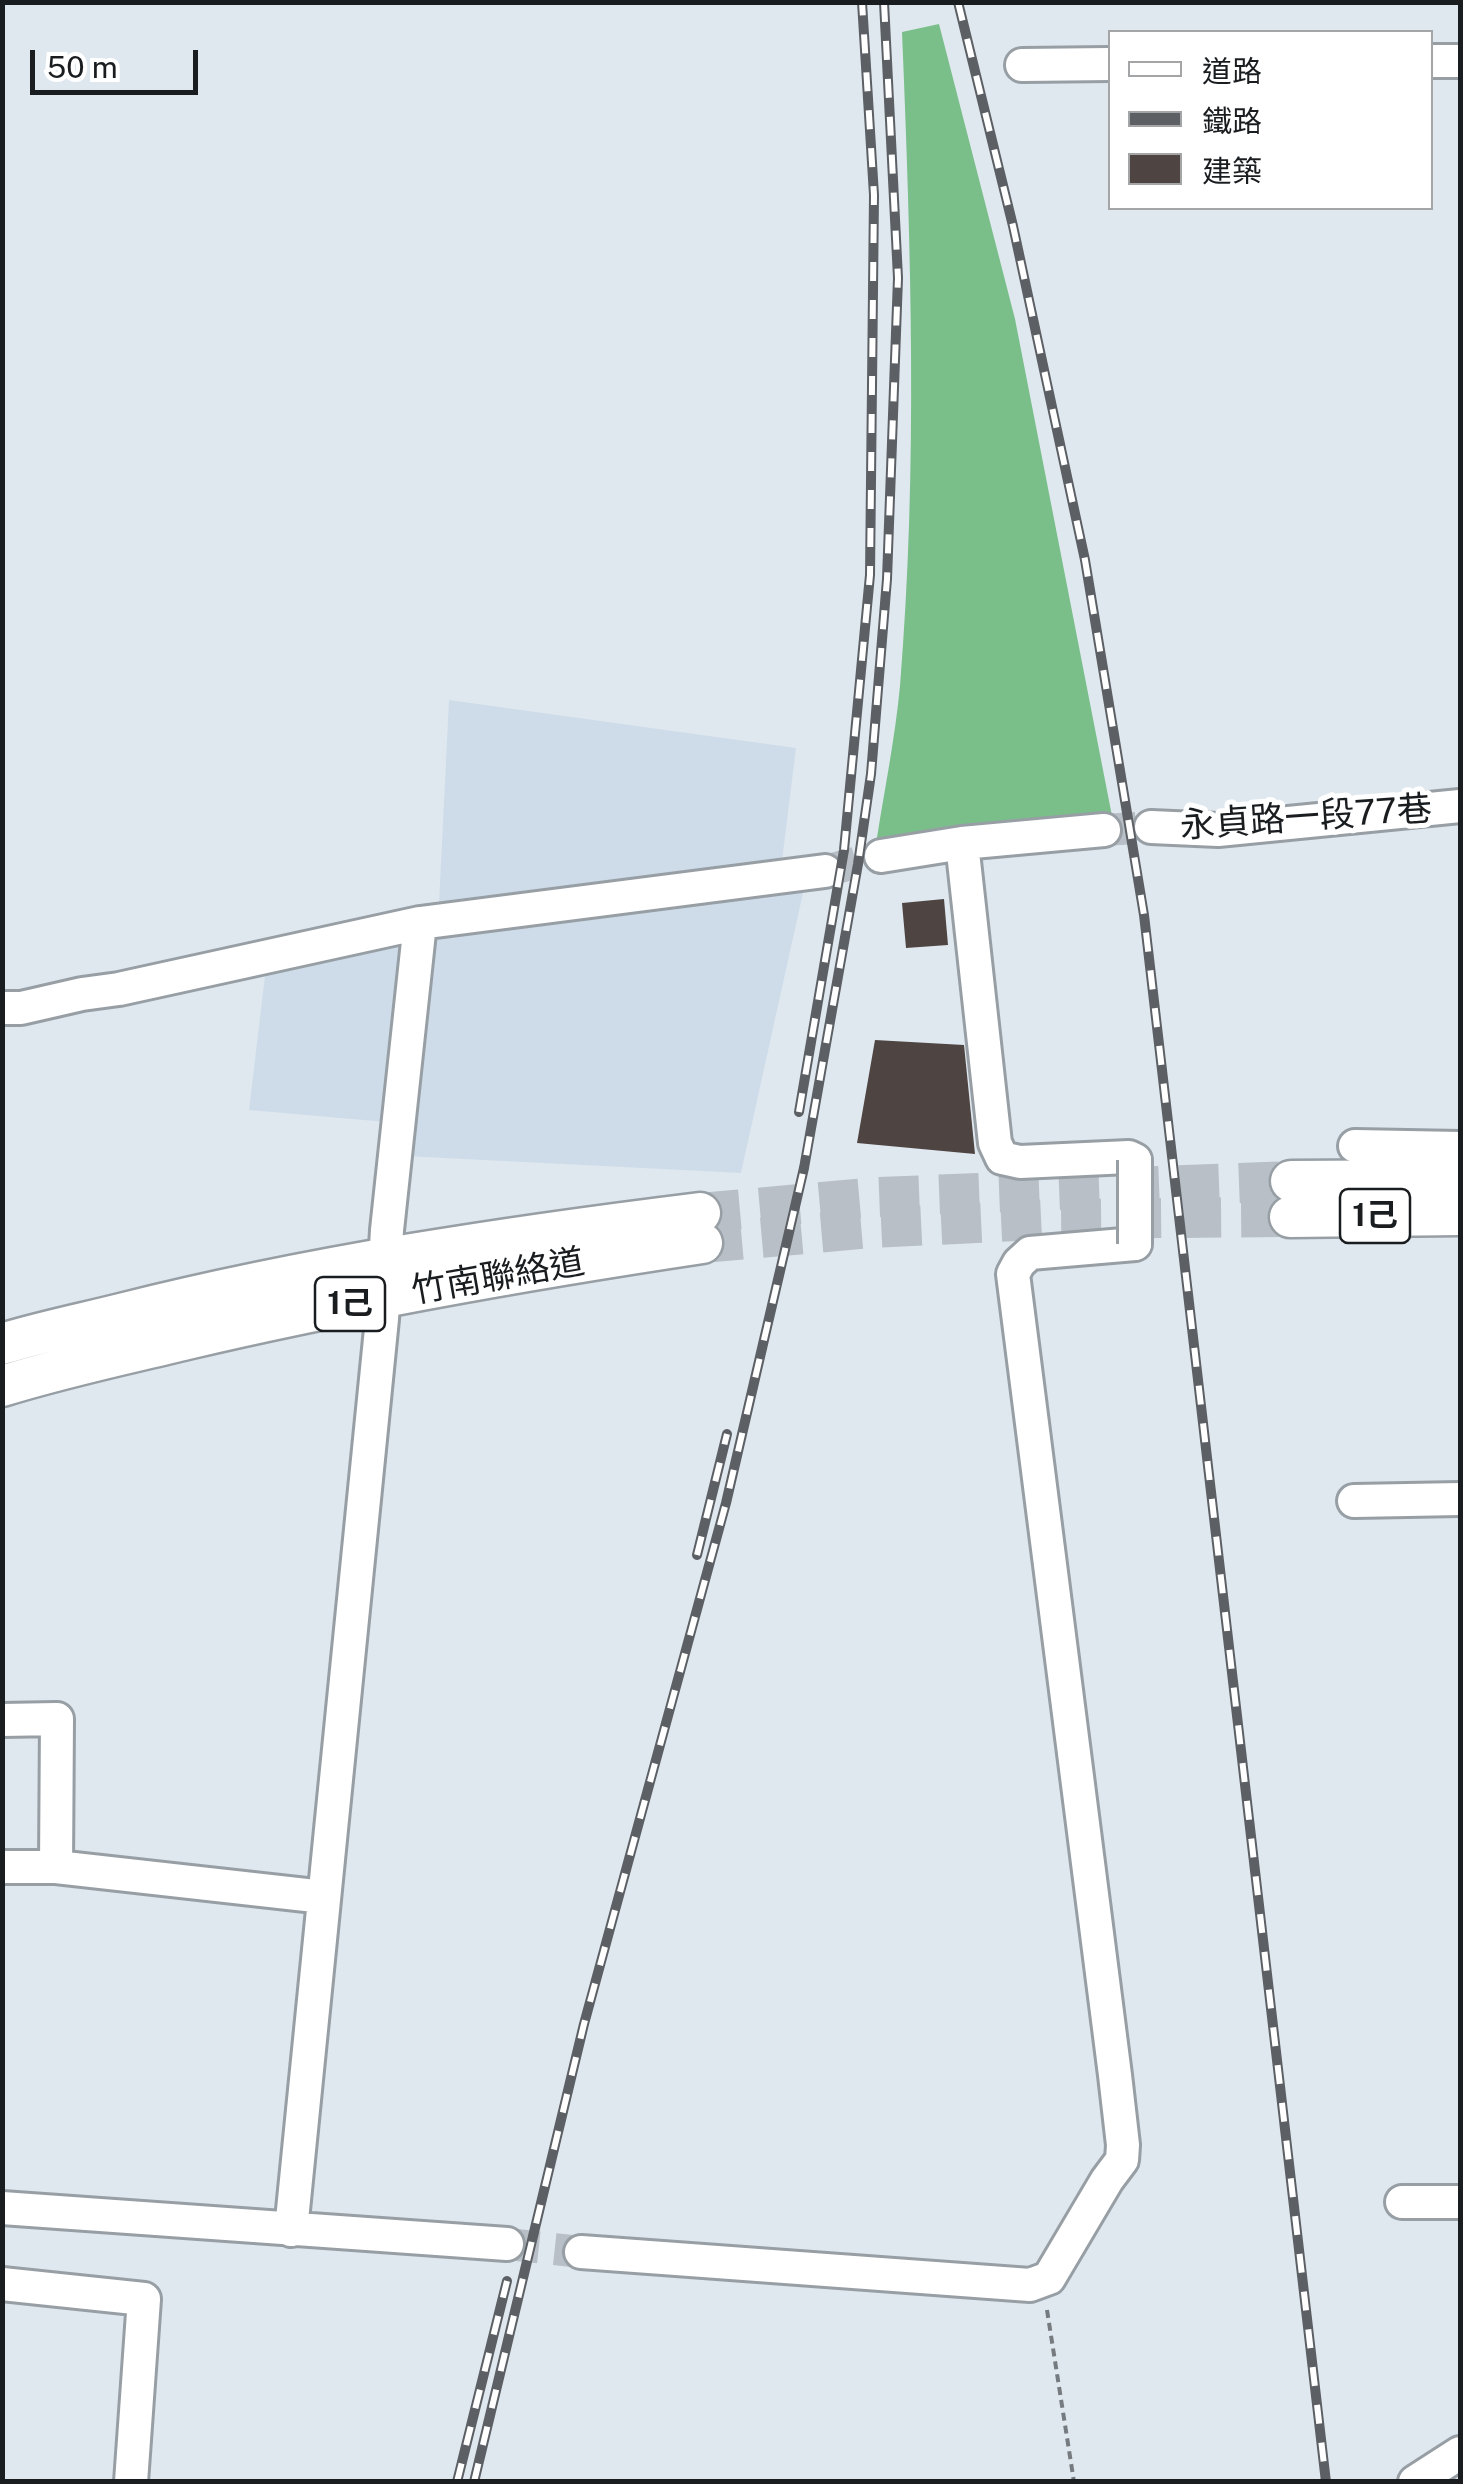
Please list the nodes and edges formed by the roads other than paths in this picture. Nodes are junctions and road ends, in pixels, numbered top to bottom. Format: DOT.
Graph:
graph roads {
  1 [pos="1433,61"];
  2 [pos="1460,61"];
  3 [pos="1108,64"];
  4 [pos="1022,65"];
  5 [pos="1460,806"];
  6 [pos="1151,827"];
  7 [pos="1104,830"];
  8 [pos="962,843"];
  9 [pos="881,856"];
  10 [pos="824,871"];
  11 [pos="420,923"];
  12 [pos="2,1008"];
  13 [pos="1355,1146"];
  14 [pos="1460,1148"];
  15 [pos="1460,1180"];
  16 [pos="1460,1215"];
  17 [pos="385,1257"];
  18 [pos="384,1298"];
  19 [pos="2,1344"];
  20 [pos="2,1386"];
  21 [pos="1460,1499"];
  22 [pos="1354,1500"];
  23 [pos="2,1720"];
  24 [pos="2,1867"];
  25 [pos="56,1867"];
  26 [pos="324,1897"];
  27 [pos="1402,2202"];
  28 [pos="1460,2202"];
  29 [pos="2,2208"];
  30 [pos="291,2230"];
  31 [pos="507,2244"];
  32 [pos="581,2252"];
  33 [pos="2,2284"];
  34 [pos="1460,2453"];
  35 [pos="131,2482"];
  36 [pos="1414,2482"];
  1 -- 2 [label="street"];
  3 -- 4 [label="street"];
  5 -- 6 [label="street, 永貞路一段77巷"];
  7 -- 8 [label="street"];
  8 -- 9 [label="street"];
  8 -- 32 [label="street, bridge"];
  10 -- 11 [label="street"];
  11 -- 12 [label="street"];
  11 -- 17 [label="street"];
  13 -- 14 [label="street"];
  15 -- 16 [label="main road, 1己"];
  17 -- 18 [label="street"];
  17 -- 18 [label="main road, 竹南聯絡道 / 1己"];
  17 -- 19 [label="main road, 竹南聯絡道 / 1己"];
  18 -- 20 [label="main road, 竹南聯絡道 / 1己"];
  18 -- 26 [label="street"];
  21 -- 22 [label="street"];
  23 -- 25 [label="street"];
  24 -- 25 [label="street"];
  25 -- 26 [label="street"];
  26 -- 30 [label="street"];
  27 -- 28 [label="street"];
  29 -- 30 [label="street"];
  30 -- 31 [label="street"];
  33 -- 35 [label="street"];
  34 -- 36 [label="street"];
}
